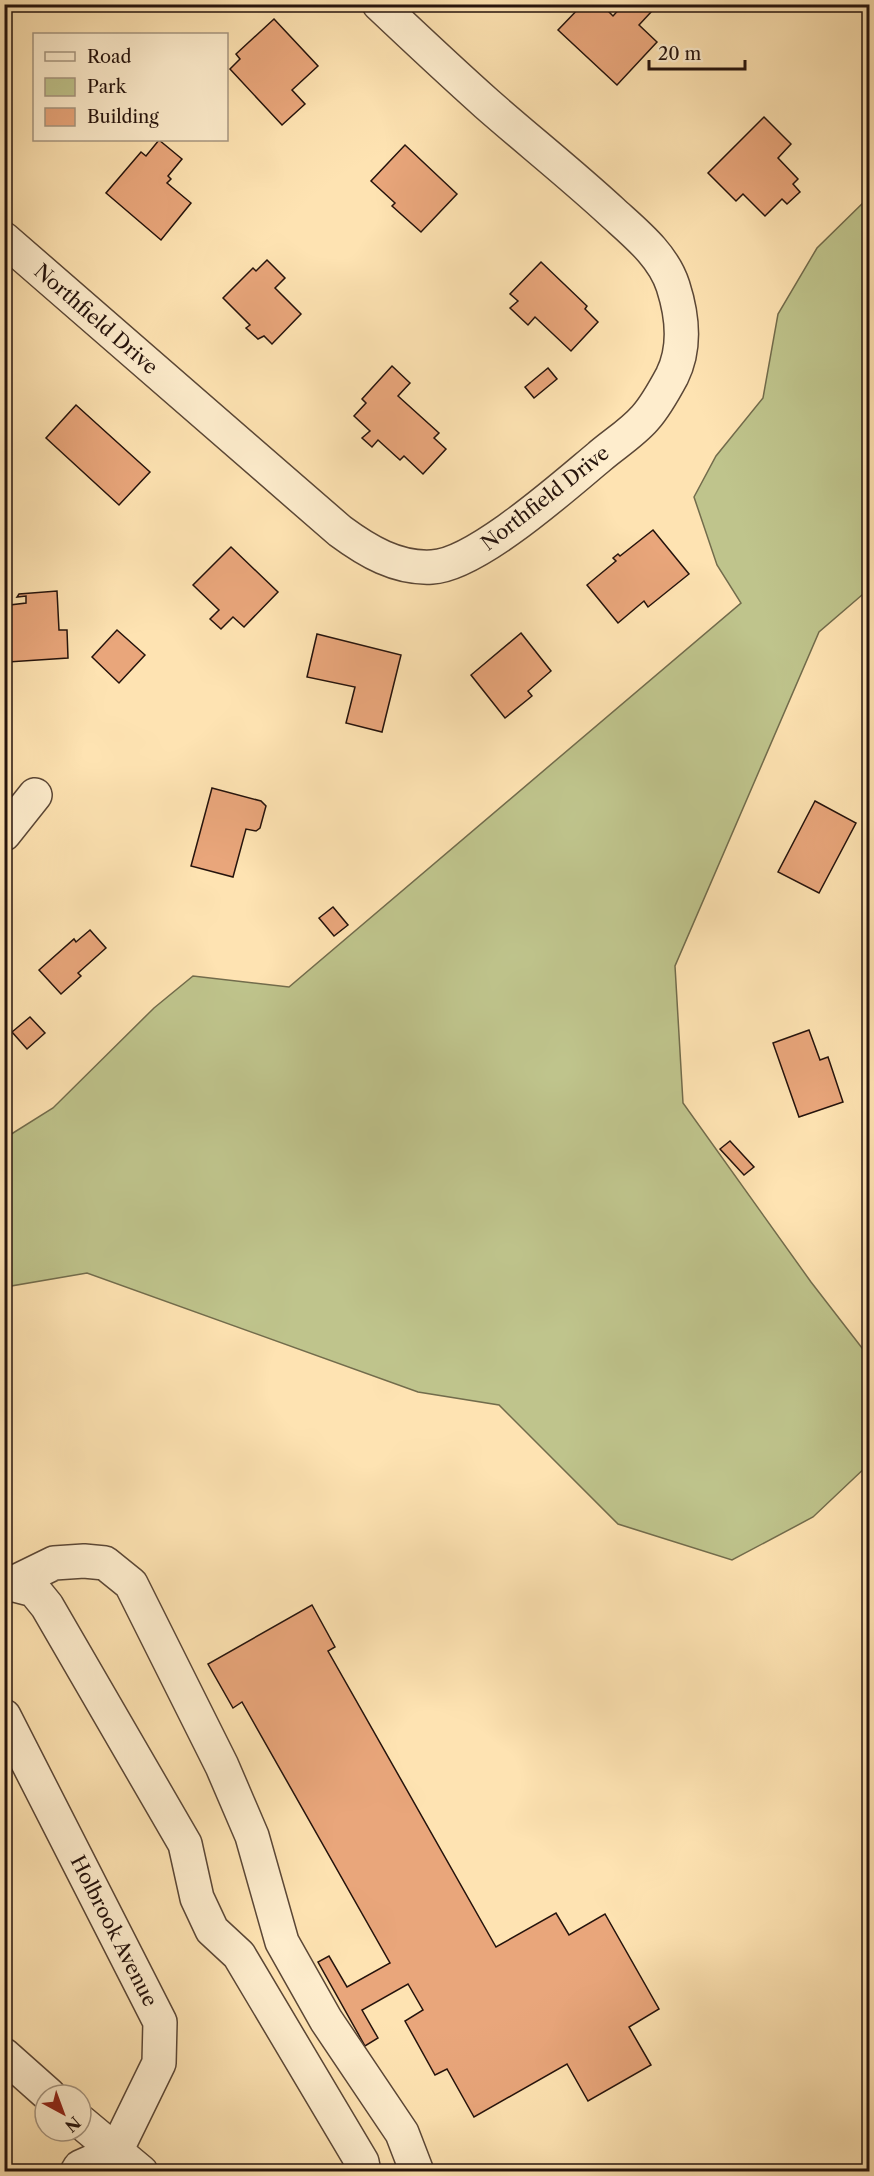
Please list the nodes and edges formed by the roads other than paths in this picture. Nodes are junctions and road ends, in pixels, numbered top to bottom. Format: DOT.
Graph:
graph roads {
  1 [pos="378,4"];
  2 [pos="4,238"];
  3 [pos="35,795"];
  4 [pos="4,834"];
  5 [pos="8,1585"];
  6 [pos="4,1716"];
  7 [pos="4,2055"];
  8 [pos="36,2083"];
  9 [pos="93,2132"];
  10 [pos="116,2151"];
  11 [pos="77,2172"];
  12 [pos="141,2172"];
  13 [pos="364,2172"];
  14 [pos="417,2172"];
  1 -- 2 [label="street, Northfield Drive"];
  3 -- 4 [label="street"];
  5 -- 13 [label="street"];
  5 -- 14 [label="street"];
  6 -- 10 [label="street, Holbrook Avenue"];
  7 -- 8 [label="street"];
  9 -- 10 [label="street"];
  10 -- 11 [label="street"];
  10 -- 12 [label="street"];
}
